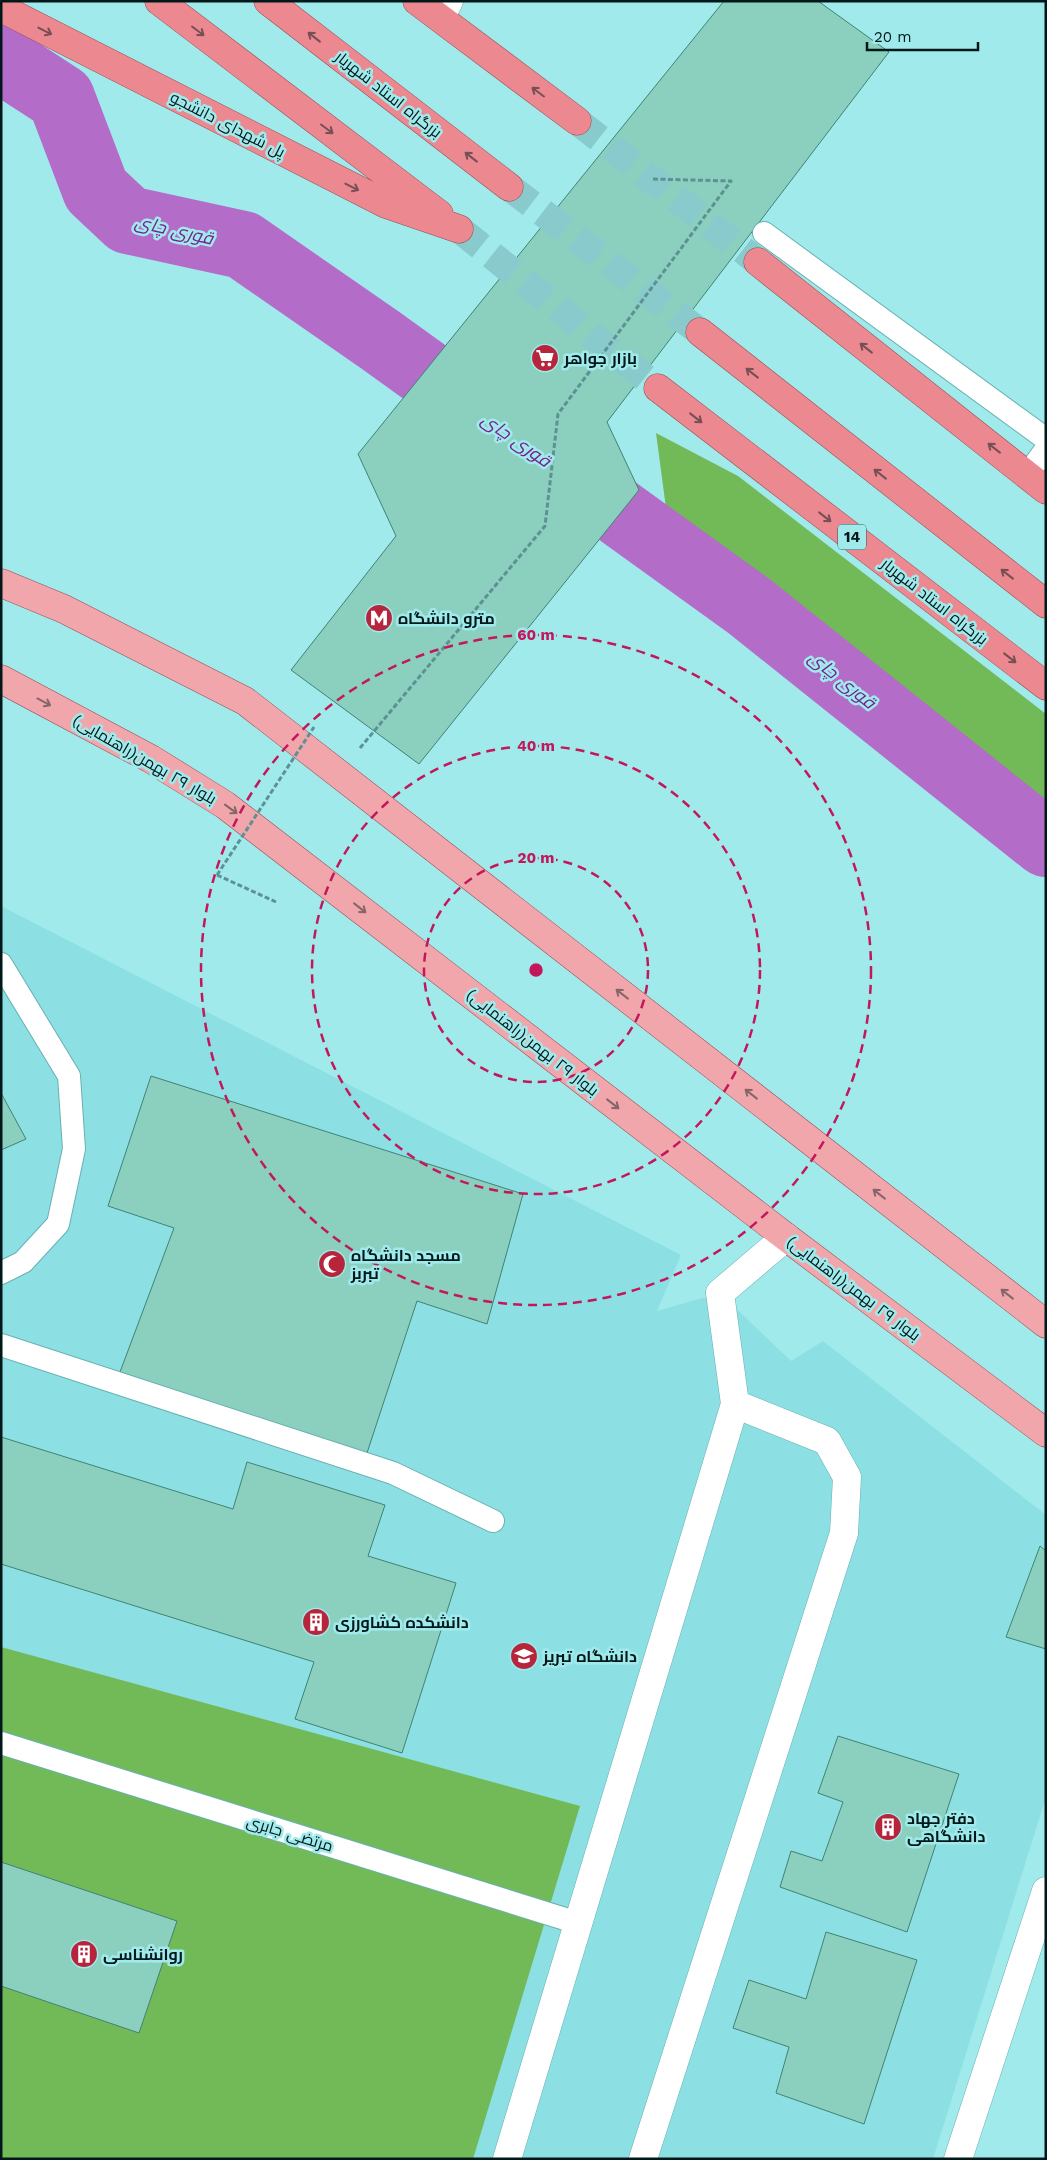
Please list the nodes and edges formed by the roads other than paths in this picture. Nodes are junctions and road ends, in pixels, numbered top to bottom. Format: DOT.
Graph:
graph roads {
  1 [pos="159,1"];
  2 [pos="268,1"];
  3 [pos="417,1"];
  4 [pos="1,8"];
  5 [pos="444,10"];
  6 [pos="577,121"];
  7 [pos="509,187"];
  8 [pos="764,233"];
  9 [pos="758,262"];
  10 [pos="700,332"];
  11 [pos="658,388"];
  12 [pos="1046,439"];
  13 [pos="1046,449"];
  14 [pos="1036,482"];
  15 [pos="1,583"];
  16 [pos="1046,604"];
  17 [pos="1,680"];
  18 [pos="1046,686"];
  19 [pos="1,964"];
  20 [pos="786,1237"];
  21 [pos="1,1273"];
  22 [pos="1046,1324"];
  23 [pos="1,1345"];
  24 [pos="735,1404"];
  25 [pos="1046,1433"];
  26 [pos="493,1522"];
  27 [pos="1,1743"];
  28 [pos="1046,1891"];
  29 [pos="578,1923"];
  30 [pos="507,2159"];
  31 [pos="643,2159"];
  32 [pos="958,2159"];
  4 -- 1 [label="highway, پل شهدای دانشجو, one-way"];
  7 -- 2 [label="highway, بزرگراه استاد شهریار, one-way"];
  3 -- 5 [label="highway"];
  6 -- 5 [label="highway, one-way"];
  8 -- 12 [label="lane"];
  14 -- 9 [label="highway, one-way"];
  16 -- 10 [label="highway, one-way"];
  11 -- 18 [label="highway, بزرگراه استاد شهریار / 14, one-way"];
  13 -- 14 [label="lane"];
  22 -- 15 [label="main road, one-way"];
  17 -- 20 [label="main road, بلوار ٢٩ بهمن(راهنمایی), one-way"];
  19 -- 21 [label="lane"];
  20 -- 24 [label="street"];
  20 -- 25 [label="main road, بلوار ٢٩ بهمن(راهنمایی)"];
  23 -- 26 [label="lane"];
  24 -- 29 [label="street"];
  24 -- 31 [label="street"];
  27 -- 29 [label="lane, مرتضی جابری"];
  28 -- 32 [label="street"];
  29 -- 30 [label="street"];
}
